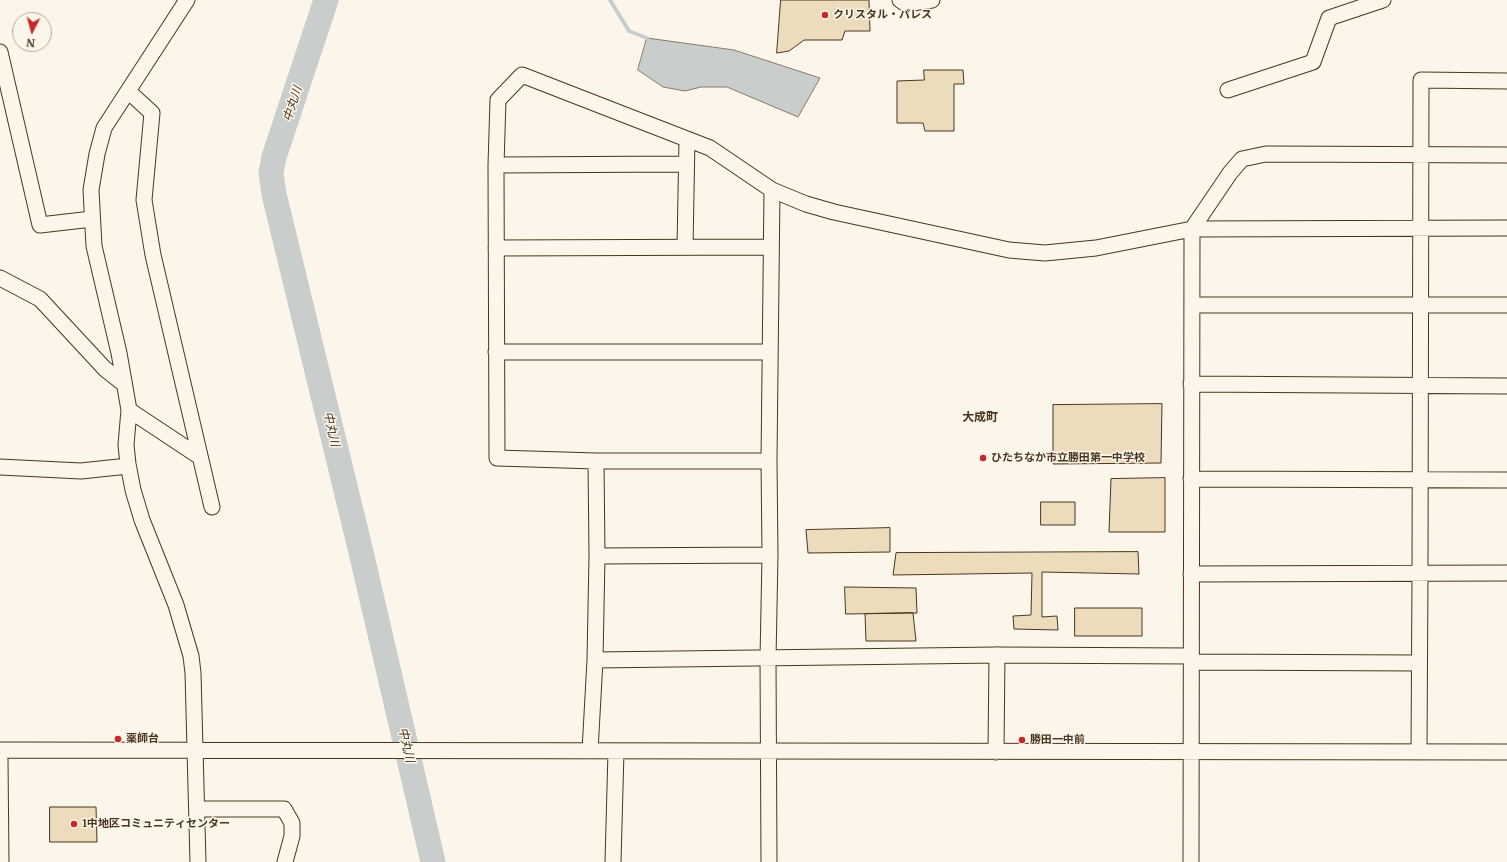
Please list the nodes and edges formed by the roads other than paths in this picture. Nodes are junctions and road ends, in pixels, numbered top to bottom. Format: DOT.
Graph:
graph roads {
  1 [pos="187,0"];
  2 [pos="900,0"];
  3 [pos="932,0"];
  4 [pos="1382,0"];
  5 [pos="0,52"];
  6 [pos="1507,81"];
  7 [pos="1228,90"];
  8 [pos="128,91"];
  9 [pos="687,139"];
  10 [pos="1421,155"];
  11 [pos="1507,155"];
  12 [pos="686,164"];
  13 [pos="496,165"];
  14 [pos="772,190"];
  15 [pos="92,219"];
  16 [pos="1420,227"];
  17 [pos="1507,228"];
  18 [pos="1192,229"];
  19 [pos="685,247"];
  20 [pos="770,247"];
  21 [pos="496,248"];
  22 [pos="0,278"];
  23 [pos="1192,305"];
  24 [pos="1420,305"];
  25 [pos="1507,305"];
  26 [pos="496,352"];
  27 [pos="770,352"];
  28 [pos="124,384"];
  29 [pos="1191,384"];
  30 [pos="1420,385"];
  31 [pos="1507,386"];
  32 [pos="128,410"];
  33 [pos="200,457"];
  34 [pos="596,460"];
  35 [pos="769,461"];
  36 [pos="128,466"];
  37 [pos="0,467"];
  38 [pos="1191,479"];
  39 [pos="1420,479"];
  40 [pos="1507,480"];
  41 [pos="212,507"];
  42 [pos="770,555"];
  43 [pos="597,556"];
  44 [pos="1507,573"];
  45 [pos="1191,574"];
  46 [pos="1420,574"];
  47 [pos="996,655"];
  48 [pos="768,659"];
  49 [pos="1192,659"];
  50 [pos="595,660"];
  51 [pos="1420,663"];
  52 [pos="0,750"];
  53 [pos="195,750"];
  54 [pos="590,751"];
  55 [pos="616,752"];
  56 [pos="769,752"];
  57 [pos="996,752"];
  58 [pos="1192,752"];
  59 [pos="1419,752"];
  60 [pos="1507,752"];
  61 [pos="0,759"];
  62 [pos="197,810"];
  63 [pos="2,862"];
  64 [pos="198,862"];
  65 [pos="285,862"];
  66 [pos="613,862"];
  67 [pos="768,862"];
  68 [pos="1191,862"];
  1 -- 8 [label="street"];
  2 -- 3 [label="street"];
  4 -- 7 [label="street"];
  5 -- 15 [label="street"];
  6 -- 10 [label="street"];
  8 -- 15 [label="street"];
  8 -- 33 [label="street"];
  9 -- 12 [label="street"];
  9 -- 13 [label="street"];
  9 -- 14 [label="street"];
  10 -- 11 [label="street"];
  10 -- 16 [label="street"];
  10 -- 18 [label="street"];
  12 -- 13 [label="street"];
  12 -- 19 [label="street"];
  13 -- 21 [label="street"];
  14 -- 18 [label="street"];
  14 -- 20 [label="street"];
  15 -- 28 [label="street"];
  16 -- 17 [label="street"];
  16 -- 18 [label="street"];
  16 -- 24 [label="street"];
  18 -- 23 [label="street"];
  19 -- 20 [label="street"];
  19 -- 21 [label="street"];
  20 -- 27 [label="street"];
  21 -- 26 [label="street"];
  22 -- 28 [label="street"];
  23 -- 24 [label="street"];
  23 -- 29 [label="street"];
  24 -- 25 [label="street"];
  24 -- 30 [label="street"];
  26 -- 27 [label="street"];
  26 -- 34 [label="street"];
  27 -- 35 [label="street"];
  28 -- 32 [label="street"];
  29 -- 30 [label="street"];
  29 -- 38 [label="street"];
  30 -- 31 [label="street"];
  30 -- 39 [label="street"];
  32 -- 33 [label="street"];
  32 -- 36 [label="street"];
  33 -- 41 [label="street"];
  34 -- 35 [label="street"];
  34 -- 43 [label="street"];
  35 -- 42 [label="street"];
  36 -- 37 [label="street"];
  36 -- 53 [label="street"];
  38 -- 39 [label="street"];
  38 -- 45 [label="street"];
  39 -- 40 [label="street"];
  39 -- 46 [label="street"];
  42 -- 43 [label="street"];
  42 -- 48 [label="street"];
  43 -- 50 [label="street"];
  44 -- 46 [label="street"];
  45 -- 46 [label="street"];
  45 -- 49 [label="street"];
  46 -- 51 [label="street"];
  47 -- 48 [label="street"];
  47 -- 49 [label="street"];
  47 -- 57 [label="street"];
  48 -- 50 [label="street"];
  48 -- 56 [label="street"];
  49 -- 51 [label="street"];
  49 -- 58 [label="street"];
  50 -- 54 [label="street"];
  51 -- 59 [label="street"];
  52 -- 53 [label="street"];
  53 -- 54 [label="street"];
  53 -- 62 [label="street"];
  54 -- 55 [label="street"];
  55 -- 56 [label="street"];
  55 -- 66 [label="street"];
  56 -- 57 [label="street"];
  56 -- 67 [label="street"];
  57 -- 58 [label="street"];
  58 -- 59 [label="street"];
  58 -- 68 [label="street"];
  59 -- 60 [label="street"];
  61 -- 63 [label="street"];
  62 -- 64 [label="street"];
  62 -- 65 [label="street"];
}
